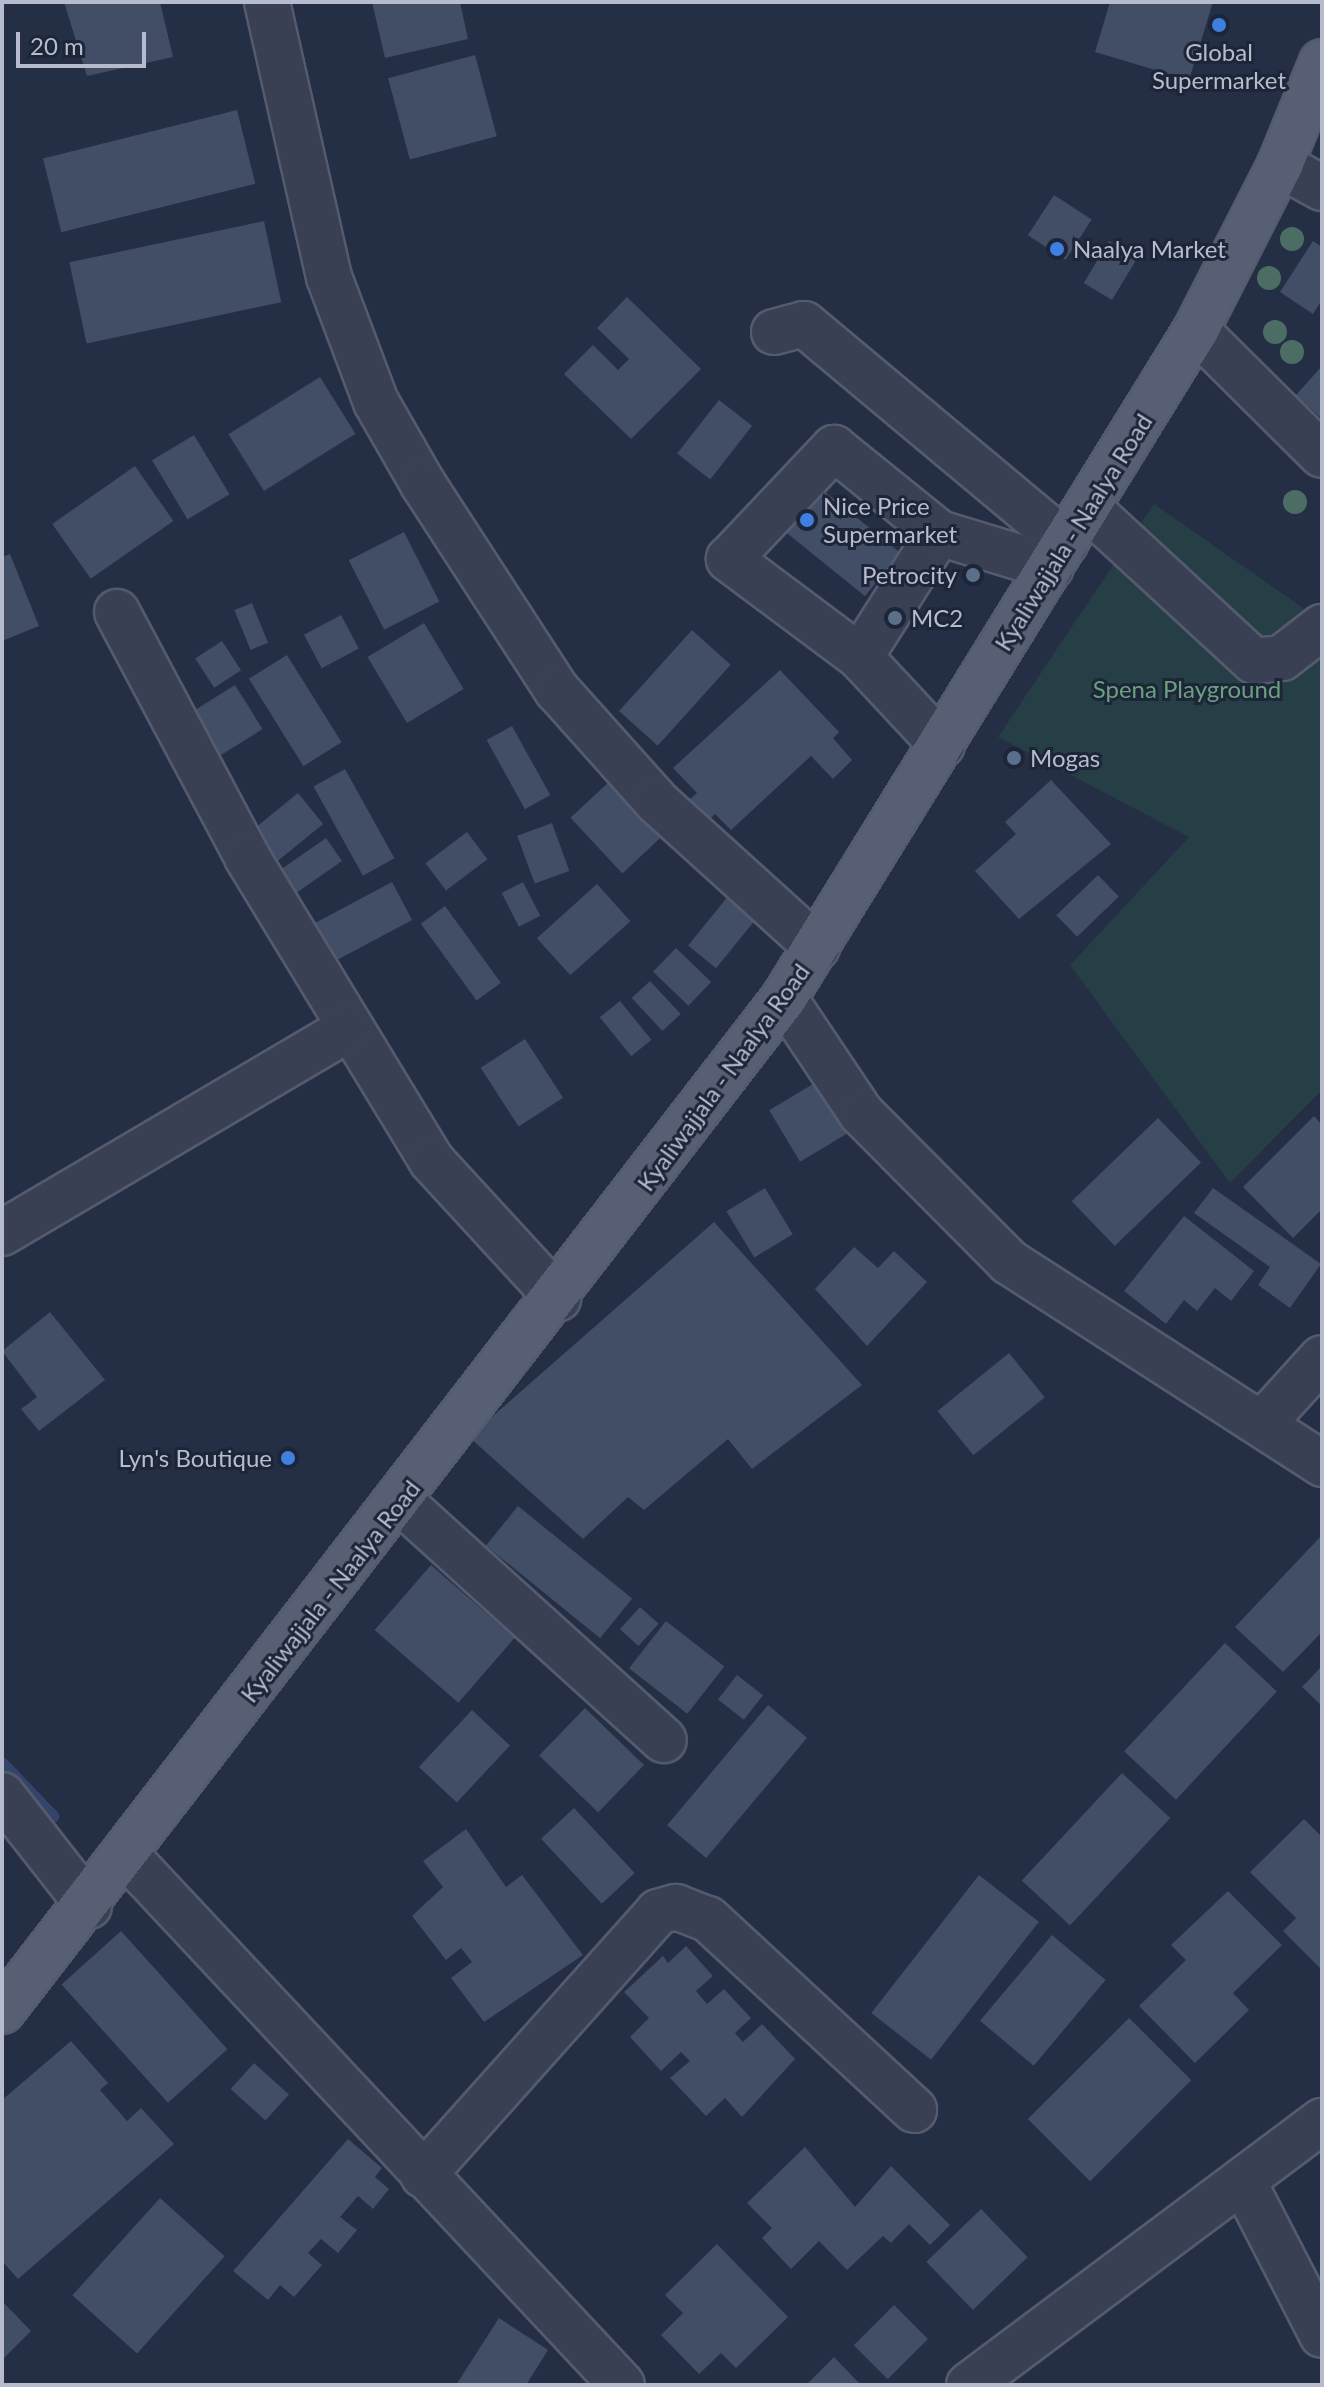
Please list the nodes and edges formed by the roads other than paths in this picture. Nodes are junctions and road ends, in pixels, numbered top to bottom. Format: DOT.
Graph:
graph roads {
  1 [pos="267,2"];
  2 [pos="1322,62"];
  3 [pos="1280,165"];
  4 [pos="1322,188"];
  5 [pos="1196,330"];
  6 [pos="774,332"];
  7 [pos="1322,455"];
  8 [pos="939,533"];
  9 [pos="1069,540"];
  10 [pos="117,612"];
  11 [pos="1322,627"];
  12 [pos="860,657"];
  13 [pos="942,745"];
  14 [pos="817,947"];
  15 [pos="784,998"];
  16 [pos="349,1029"];
  17 [pos="2,1233"];
  18 [pos="558,1298"];
  19 [pos="1322,1358"];
  20 [pos="1262,1424"];
  21 [pos="1322,1464"];
  22 [pos="400,1501"];
  23 [pos="664,1740"];
  24 [pos="2,1795"];
  25 [pos="125,1854"];
  26 [pos="89,1906"];
  27 [pos="2,2011"];
  28 [pos="914,2110"];
  29 [pos="1322,2121"];
  30 [pos="423,2175"];
  31 [pos="1243,2181"];
  32 [pos="1322,2335"];
  33 [pos="622,2385"];
  34 [pos="969,2385"];
  1 -- 14 [label="street"];
  2 -- 3 [label="main road, Kyaliwajjala - Naalya Road"];
  3 -- 4 [label="street"];
  3 -- 5 [label="main road, Kyaliwajjala - Naalya Road"];
  5 -- 7 [label="street"];
  5 -- 9 [label="main road, Kyaliwajjala - Naalya Road"];
  6 -- 9 [label="street"];
  8 -- 9 [label="street"];
  8 -- 12 [label="street"];
  8 -- 12 [label="street"];
  9 -- 11 [label="street"];
  9 -- 13 [label="main road, Kyaliwajjala - Naalya Road"];
  10 -- 16 [label="street"];
  12 -- 13 [label="street"];
  13 -- 14 [label="main road, Kyaliwajjala - Naalya Road"];
  14 -- 15 [label="main road, Kyaliwajjala - Naalya Road"];
  15 -- 18 [label="main road, Kyaliwajjala - Naalya Road"];
  15 -- 20 [label="street"];
  16 -- 17 [label="street"];
  16 -- 18 [label="street"];
  18 -- 22 [label="main road, Kyaliwajjala - Naalya Road"];
  19 -- 20 [label="street"];
  20 -- 21 [label="street"];
  22 -- 23 [label="street"];
  22 -- 25 [label="main road, Kyaliwajjala - Naalya Road"];
  24 -- 26 [label="street"];
  25 -- 26 [label="main road, Kyaliwajjala - Naalya Road"];
  25 -- 30 [label="street"];
  26 -- 27 [label="main road, Kyaliwajjala - Naalya Road"];
  28 -- 30 [label="street"];
  29 -- 31 [label="street"];
  30 -- 33 [label="street"];
  31 -- 32 [label="street"];
  31 -- 34 [label="street"];
}
